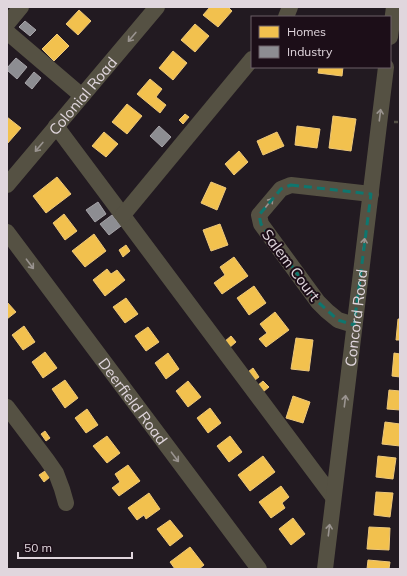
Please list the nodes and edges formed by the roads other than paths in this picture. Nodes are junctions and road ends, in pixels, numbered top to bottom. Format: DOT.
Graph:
graph roads {
  1 [pos="21,7"];
  2 [pos="157,7"];
  3 [pos="394,7"];
  4 [pos="7,24"];
  5 [pos="391,30"];
  6 [pos="7,32"];
  7 [pos="251,60"];
  8 [pos="386,68"];
  9 [pos="82,96"];
  10 [pos="56,126"];
  11 [pos="7,185"];
  12 [pos="371,194"];
  13 [pos="123,215"];
  14 [pos="7,232"];
  15 [pos="354,325"];
  16 [pos="7,407"];
  17 [pos="333,497"];
  18 [pos="66,503"];
  19 [pos="259,569"];
  20 [pos="325,569"];
  1 -- 4 [label="street"];
  2 -- 9 [label="street, Colonial Road, one-way"];
  3 -- 5 [label="street"];
  6 -- 9 [label="street"];
  7 -- 13 [label="street"];
  12 -- 8 [label="street, Concord Road, one-way"];
  9 -- 10 [label="street, Colonial Road"];
  10 -- 11 [label="street, Colonial Road, one-way"];
  10 -- 13 [label="street"];
  15 -- 12 [label="street, Concord Road, one-way"];
  15 -- 12 [label="street, Salem Court, one-way"];
  13 -- 17 [label="street"];
  14 -- 19 [label="street, Deerfield Road, one-way"];
  17 -- 15 [label="street, Concord Road, one-way"];
  16 -- 18 [label="street"];
  20 -- 17 [label="street, Concord Road, one-way"];
}
